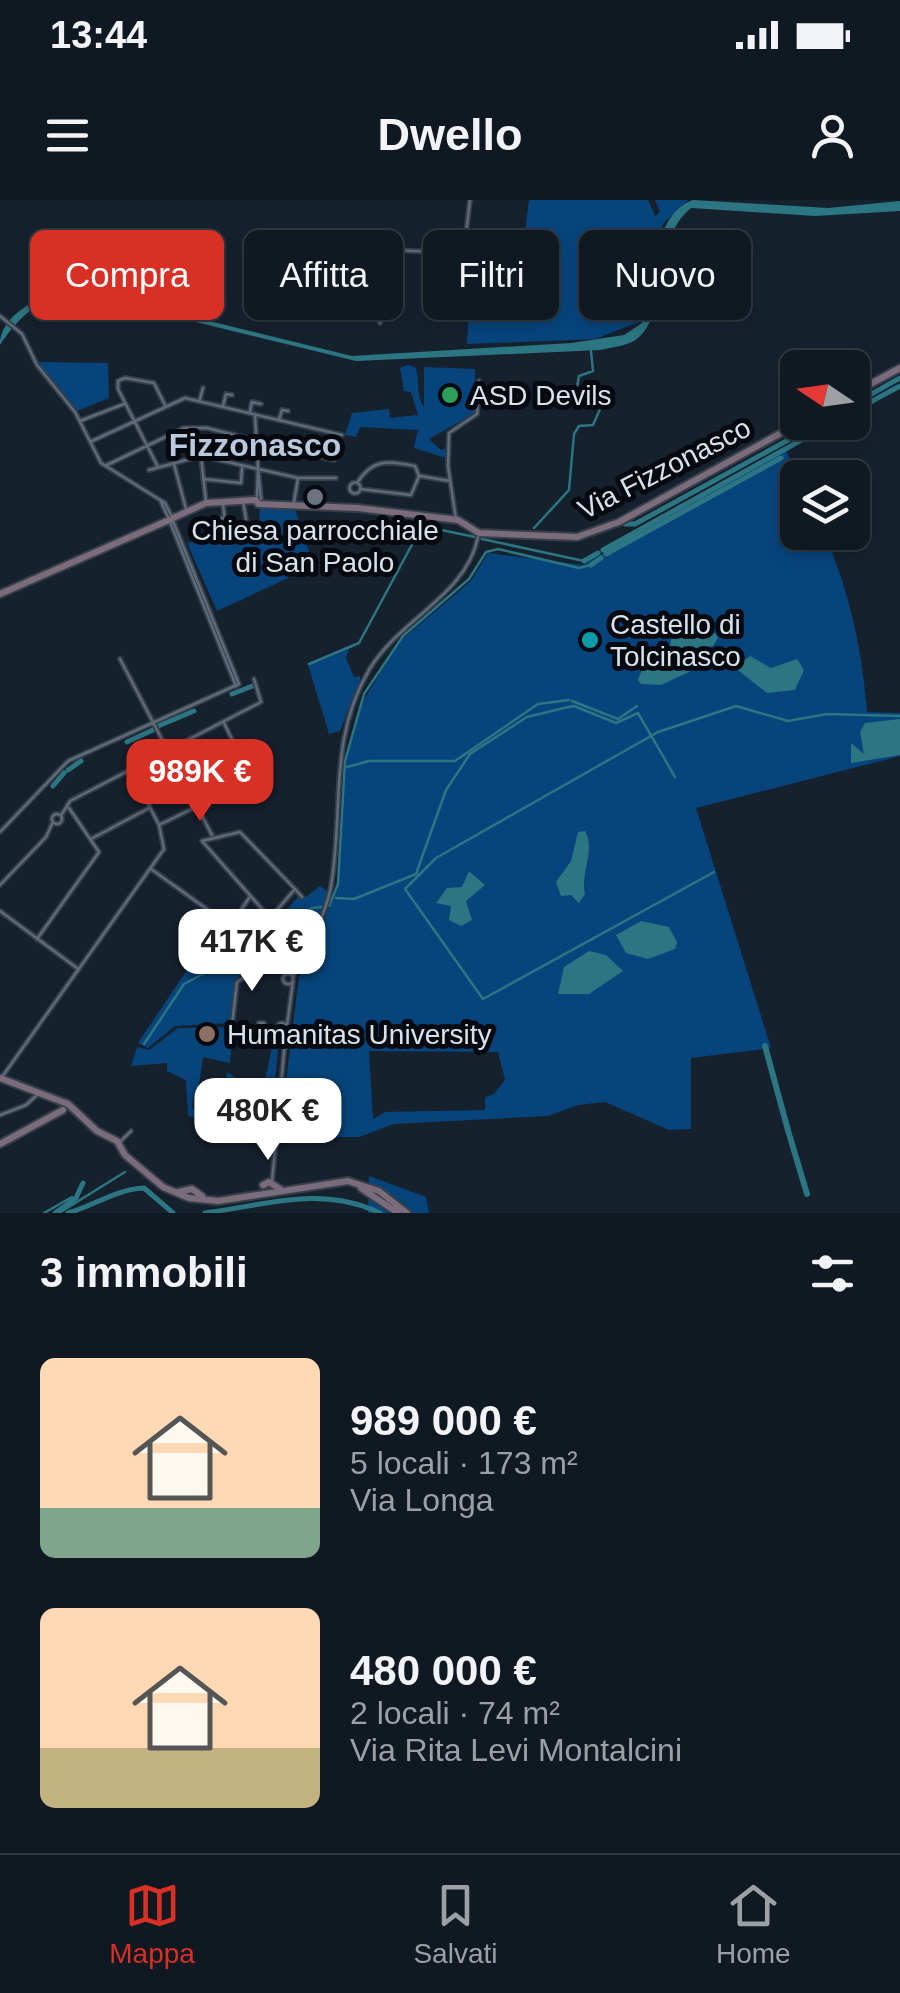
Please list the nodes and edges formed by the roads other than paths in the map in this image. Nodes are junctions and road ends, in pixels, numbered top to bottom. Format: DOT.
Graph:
graph roads {
  1 [pos="470,200"];
  2 [pos="467,230"];
  3 [pos="0,316"];
  4 [pos="379,320"];
  5 [pos="380,324"];
  6 [pos="900,365"];
  7 [pos="478,381"];
  8 [pos="870,384"];
  9 [pos="203,388"];
  10 [pos="232,395"];
  11 [pos="200,400"];
  12 [pos="125,404"];
  13 [pos="261,404"];
  14 [pos="222,406"];
  15 [pos="165,407"];
  16 [pos="288,411"];
  17 [pos="249,413"];
  18 [pos="256,415"];
  19 [pos="279,420"];
  20 [pos="80,421"];
  21 [pos="134,421"];
  22 [pos="780,434"];
  23 [pos="342,435"];
  24 [pos="256,441"];
  25 [pos="91,442"];
  26 [pos="146,444"];
  27 [pos="201,456"];
  28 [pos="334,460"];
  29 [pos="174,464"];
  30 [pos="242,465"];
  31 [pos="106,466"];
  32 [pos="158,468"];
  33 [pos="258,469"];
  34 [pos="149,470"];
  35 [pos="419,476"];
  36 [pos="336,478"];
  37 [pos="203,479"];
  38 [pos="299,479"];
  39 [pos="450,481"];
  40 [pos="357,483"];
  41 [pos="360,488"];
  42 [pos="259,500"];
  43 [pos="243,501"];
  44 [pos="222,502"];
  45 [pos="206,503"];
  46 [pos="293,506"];
  47 [pos="172,517"];
  48 [pos="225,518"];
  49 [pos="246,519"];
  50 [pos="210,520"];
  51 [pos="457,522"];
  52 [pos="226,528"];
  53 [pos="479,531"];
  54 [pos="0,594"];
  55 [pos="120,659"];
  56 [pos="254,679"];
  57 [pos="154,722"];
  58 [pos="223,722"];
  59 [pos="168,750"];
  60 [pos="176,765"];
  61 [pos="245,766"];
  62 [pos="131,770"];
  63 [pos="138,784"];
  64 [pos="198,806"];
  65 [pos="68,807"];
  66 [pos="150,807"];
  67 [pos="160,825"];
  68 [pos="0,832"];
  69 [pos="213,837"];
  70 [pos="91,839"];
  71 [pos="150,868"];
  72 [pos="0,885"];
  73 [pos="295,889"];
  74 [pos="250,896"];
  75 [pos="302,896"];
  76 [pos="0,911"];
  77 [pos="230,926"];
  78 [pos="37,940"];
  79 [pos="302,957"];
  80 [pos="266,962"];
  81 [pos="78,969"];
  82 [pos="277,971"];
  83 [pos="288,974"];
  84 [pos="293,980"];
  85 [pos="284,981"];
  86 [pos="291,997"];
  87 [pos="290,1008"];
  88 [pos="232,1025"];
  89 [pos="265,1026"];
  90 [pos="278,1028"];
  91 [pos="286,1028"];
  92 [pos="285,1049"];
  93 [pos="2,1080"];
  94 [pos="39,1092"];
  95 [pos="200,1096"];
  96 [pos="65,1110"];
  97 [pos="0,1116"];
  98 [pos="277,1122"];
  99 [pos="131,1131"];
  100 [pos="0,1144"];
  101 [pos="115,1145"];
  102 [pos="320,1184"];
  103 [pos="268,1186"];
  104 [pos="398,1213"];
  105 [pos="406,1213"];
  1 -- 2 [label="street"];
  3 -- 20 [label="street"];
  4 -- 5 [label="street"];
  6 -- 8 [label="main road"];
  7 -- 39 [label="street"];
  9 -- 11 [label="street"];
  10 -- 14 [label="street"];
  11 -- 14 [label="street"];
  11 -- 15 [label="street"];
  12 -- 15 [label="street"];
  12 -- 20 [label="street"];
  12 -- 21 [label="street"];
  13 -- 17 [label="street"];
  14 -- 17 [label="street"];
  15 -- 21 [label="street"];
  16 -- 19 [label="street"];
  17 -- 18 [label="street"];
  18 -- 19 [label="street"];
  18 -- 24 [label="street"];
  19 -- 23 [label="street"];
  20 -- 25 [label="street"];
  21 -- 25 [label="street"];
  21 -- 26 [label="street"];
  22 -- 53 [label="main road, Via Fizzonasco"];
  24 -- 26 [label="street"];
  24 -- 28 [label="street"];
  24 -- 33 [label="street"];
  25 -- 31 [label="street"];
  26 -- 31 [label="street"];
  26 -- 32 [label="street"];
  27 -- 29 [label="street"];
  27 -- 30 [label="street"];
  27 -- 37 [label="street"];
  29 -- 32 [label="street"];
  29 -- 47 [label="street"];
  30 -- 33 [label="street"];
  30 -- 37 [label="street"];
  31 -- 47 [label="street"];
  32 -- 34 [label="street"];
  33 -- 38 [label="street"];
  33 -- 42 [label="street"];
  35 -- 39 [label="street"];
  35 -- 40 [label="street"];
  35 -- 41 [label="street"];
  36 -- 38 [label="street"];
  37 -- 45 [label="street"];
  38 -- 46 [label="street"];
  39 -- 51 [label="street"];
  40 -- 41 [label="street"];
  40 -- 41 [label="street"];
  42 -- 43 [label="main road, Via Fizzonasco"];
  42 -- 46 [label="main road, Via Fizzonasco"];
  43 -- 44 [label="main road, Via Fizzonasco"];
  43 -- 49 [label="street"];
  44 -- 45 [label="main road, Via Fizzonasco"];
  44 -- 48 [label="street"];
  45 -- 47 [label="main road, Via Fizzonasco"];
  46 -- 51 [label="main road, Via Fizzonasco"];
  47 -- 54 [label="main road, Via Fizzonasco"];
  47 -- 57 [label="street"];
  48 -- 50 [label="street"];
  48 -- 52 [label="street"];
  51 -- 53 [label="main road, Via Fizzonasco"];
  53 -- 79 [label="street"];
  55 -- 57 [label="street"];
  56 -- 58 [label="street"];
  57 -- 59 [label="street"];
  57 -- 68 [label="street"];
  58 -- 59 [label="street"];
  58 -- 61 [label="street"];
  59 -- 60 [label="street"];
  59 -- 62 [label="street"];
  60 -- 63 [label="street"];
  60 -- 64 [label="street"];
  62 -- 63 [label="street"];
  62 -- 65 [label="street"];
  63 -- 66 [label="street"];
  64 -- 67 [label="street"];
  64 -- 69 [label="street"];
  65 -- 70 [label="street"];
  65 -- 72 [label="street"];
  66 -- 67 [label="street"];
  66 -- 70 [label="street"];
  67 -- 71 [label="street"];
  69 -- 73 [label="street"];
  69 -- 74 [label="street"];
  70 -- 78 [label="street"];
  71 -- 77 [label="street"];
  71 -- 81 [label="street"];
  73 -- 74 [label="street"];
  73 -- 75 [label="street"];
  74 -- 77 [label="street"];
  76 -- 78 [label="street"];
  77 -- 80 [label="street"];
  78 -- 81 [label="street"];
  79 -- 83 [label="street"];
  79 -- 84 [label="street"];
  80 -- 82 [label="street"];
  80 -- 88 [label="street"];
  81 -- 93 [label="street"];
  82 -- 83 [label="street"];
  82 -- 85 [label="street"];
  83 -- 84 [label="street"];
  83 -- 85 [label="street"];
  84 -- 85 [label="street"];
  84 -- 86 [label="street"];
  85 -- 86 [label="street"];
  86 -- 87 [label="street"];
  87 -- 90 [label="street"];
  87 -- 91 [label="street"];
  89 -- 90 [label="street"];
  90 -- 91 [label="street"];
  90 -- 91 [label="street"];
  90 -- 92 [label="street"];
  91 -- 92 [label="street"];
  92 -- 98 [label="street"];
  93 -- 94 [label="main road"];
  94 -- 96 [label="main road"];
  94 -- 97 [label="street"];
  95 -- 98 [label="street"];
  96 -- 100 [label="main road"];
  96 -- 101 [label="main road"];
  98 -- 103 [label="street"];
  99 -- 101 [label="street"];
  101 -- 103 [label="main road"];
  102 -- 103 [label="main road"];
  102 -- 104 [label="main road"];
  102 -- 105 [label="main road"];
}
